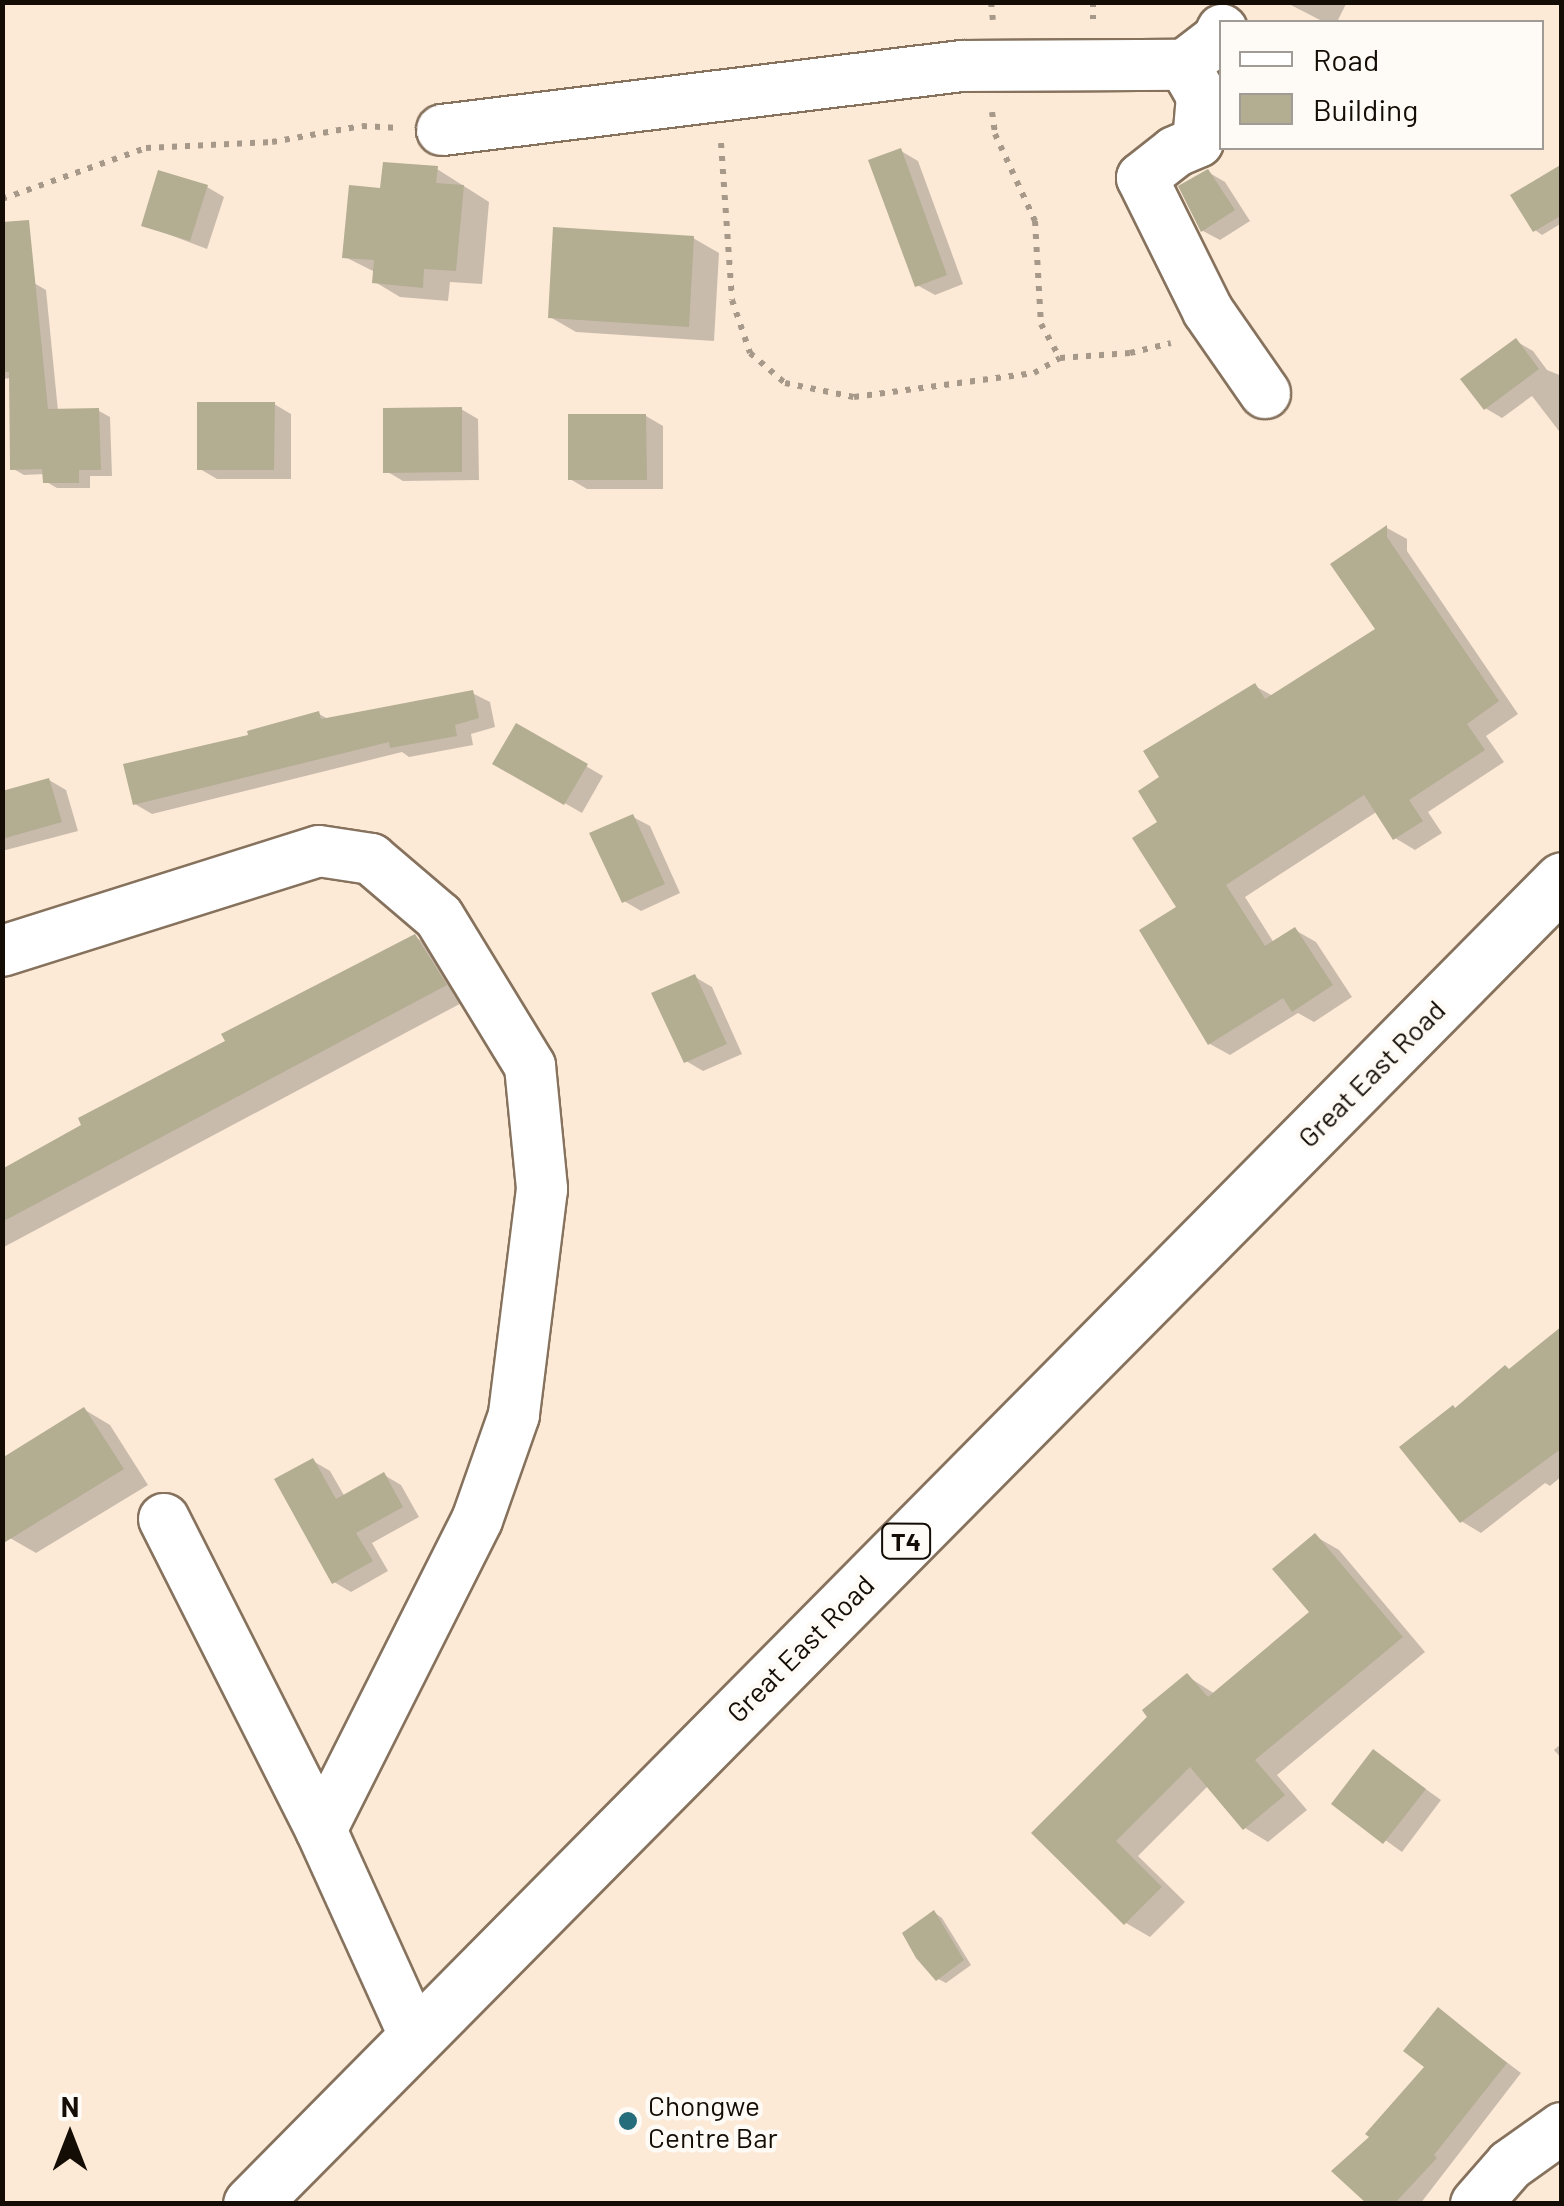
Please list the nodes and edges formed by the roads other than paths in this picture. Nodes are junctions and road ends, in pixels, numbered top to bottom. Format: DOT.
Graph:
graph roads {
  1 [pos="1219,37"];
  2 [pos="1184,65"];
  3 [pos="442,130"];
  4 [pos="1266,394"];
  5 [pos="1562,880"];
  6 [pos="2,951"];
  7 [pos="164,1519"];
  8 [pos="321,1830"];
  9 [pos="415,2037"];
  10 [pos="1562,2128"];
  11 [pos="251,2204"];
  12 [pos="1476,2204"];
  1 -- 2 [label="street"];
  2 -- 3 [label="street"];
  2 -- 4 [label="street"];
  5 -- 9 [label="highway, Great East Road / T4"];
  6 -- 8 [label="street"];
  7 -- 8 [label="street"];
  8 -- 9 [label="street"];
  9 -- 11 [label="highway, Great East Road / T4"];
  10 -- 12 [label="street"];
}
